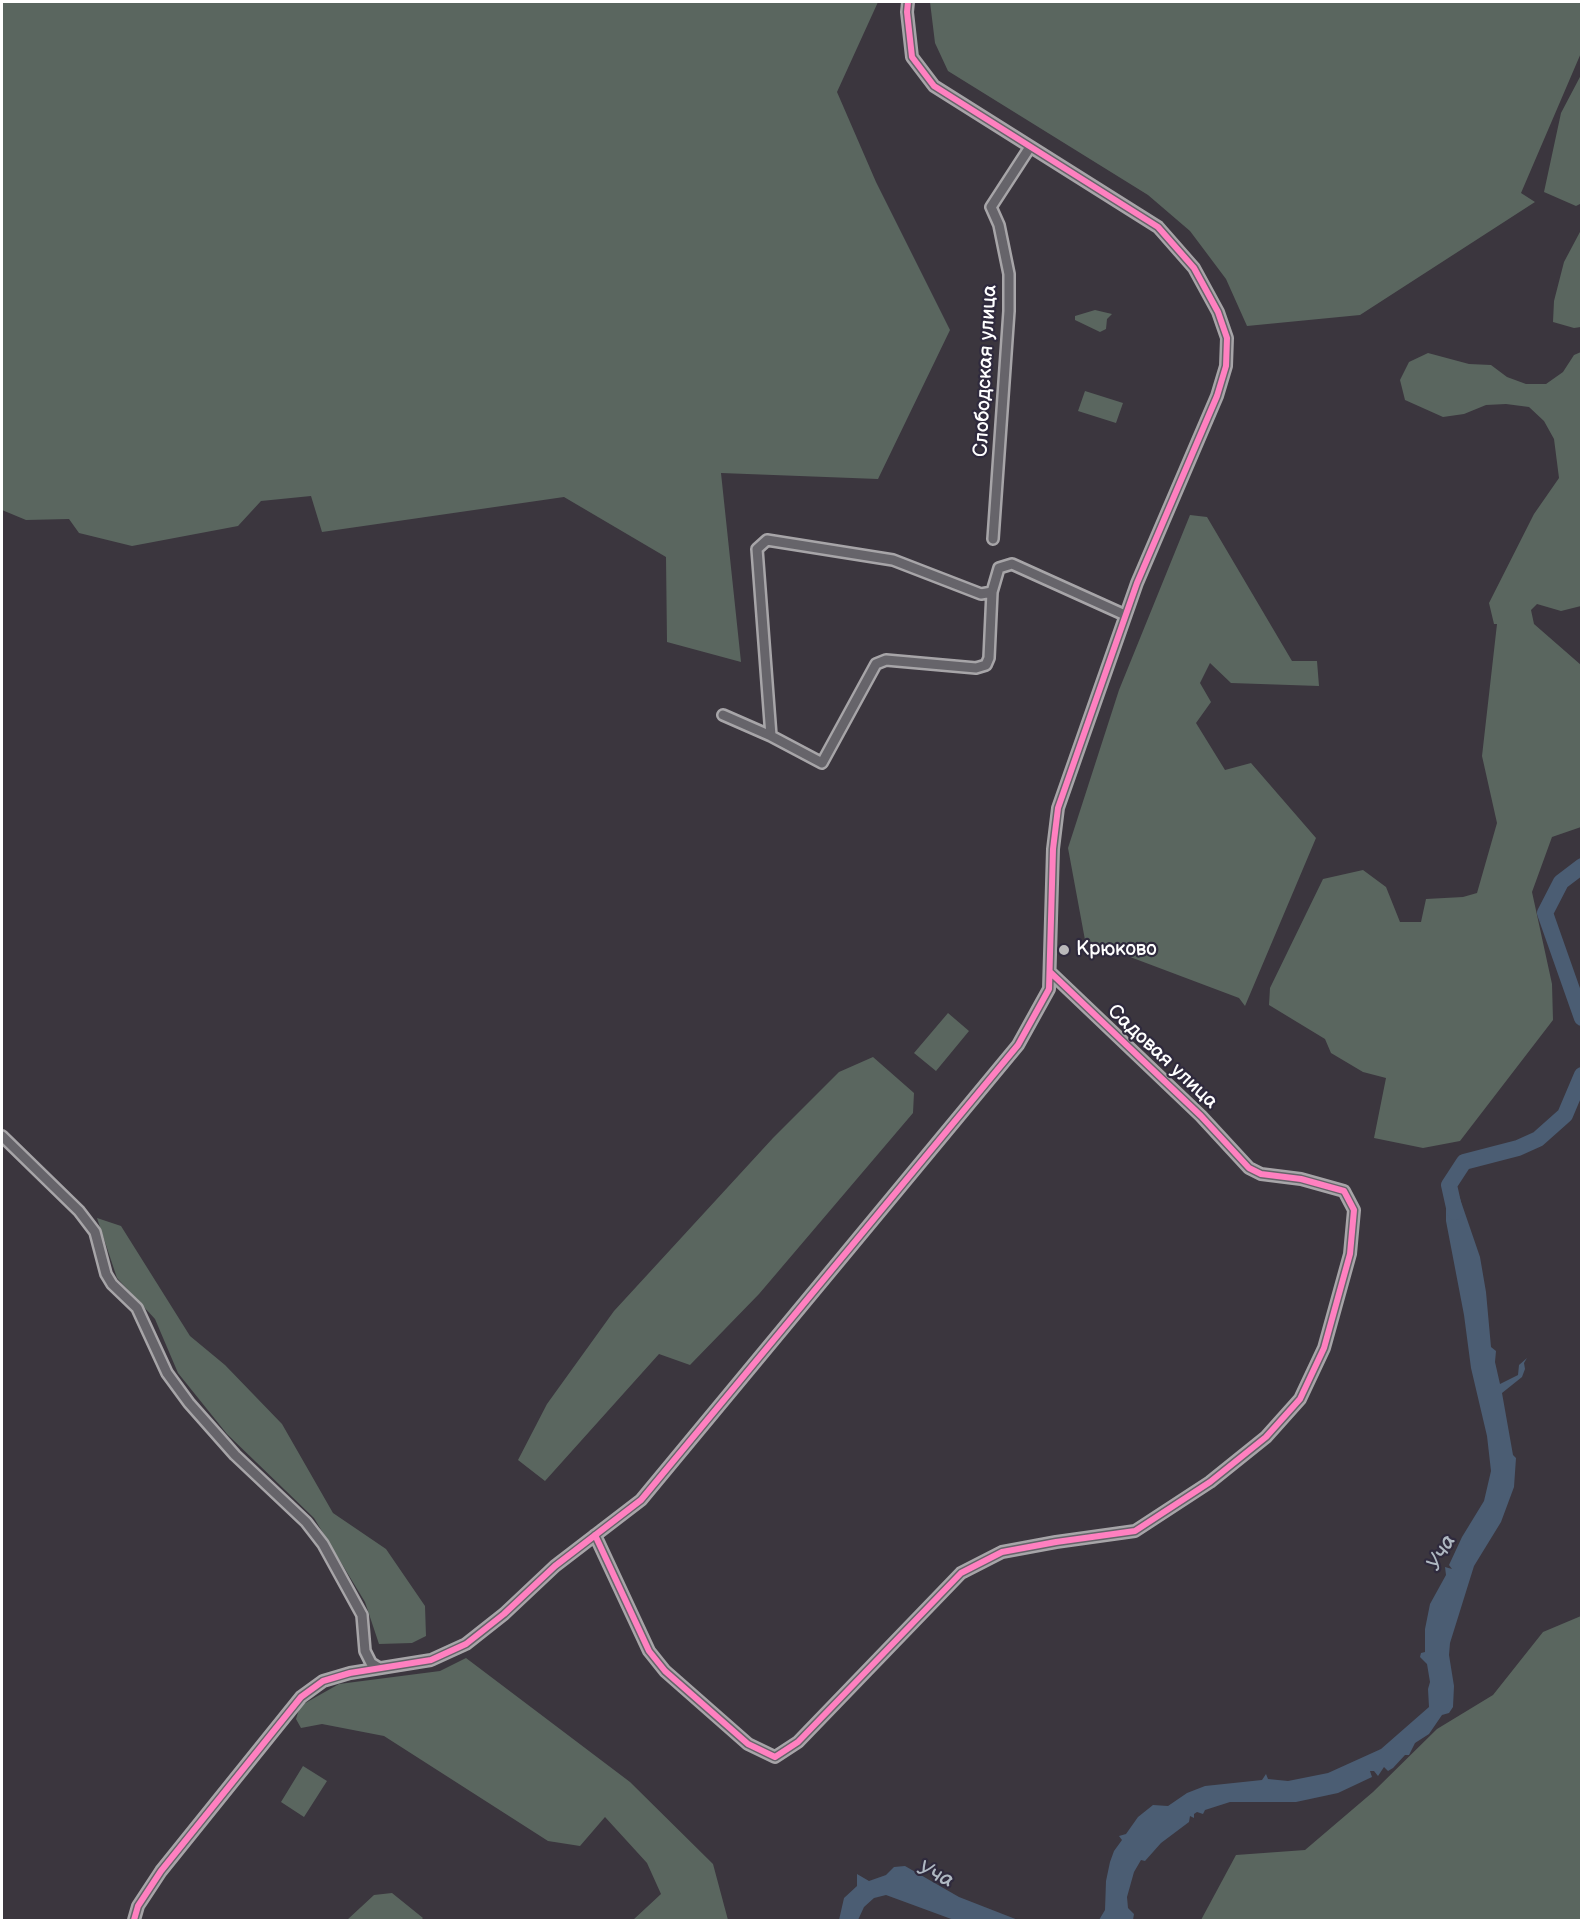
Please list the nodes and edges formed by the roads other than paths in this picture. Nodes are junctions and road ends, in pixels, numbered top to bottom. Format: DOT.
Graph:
graph roads {
  1 [pos="908,2"];
  2 [pos="1030,147"];
  3 [pos="993,539"];
  4 [pos="992,592"];
  5 [pos="1125,615"];
  6 [pos="723,715"];
  7 [pos="771,736"];
  8 [pos="1050,972"];
  9 [pos="2,1136"];
  10 [pos="595,1535"];
  11 [pos="379,1668"];
  12 [pos="134,1920"];
  1 -- 2 [label="street"];
  2 -- 3 [label="street, Слободская улица"];
  2 -- 5 [label="street"];
  4 -- 5 [label="street"];
  4 -- 7 [label="street"];
  4 -- 7 [label="street"];
  5 -- 8 [label="street"];
  6 -- 7 [label="street"];
  8 -- 10 [label="street"];
  8 -- 10 [label="street, Садовая улица"];
  9 -- 11 [label="street"];
  10 -- 11 [label="street"];
  11 -- 12 [label="street"];
}
